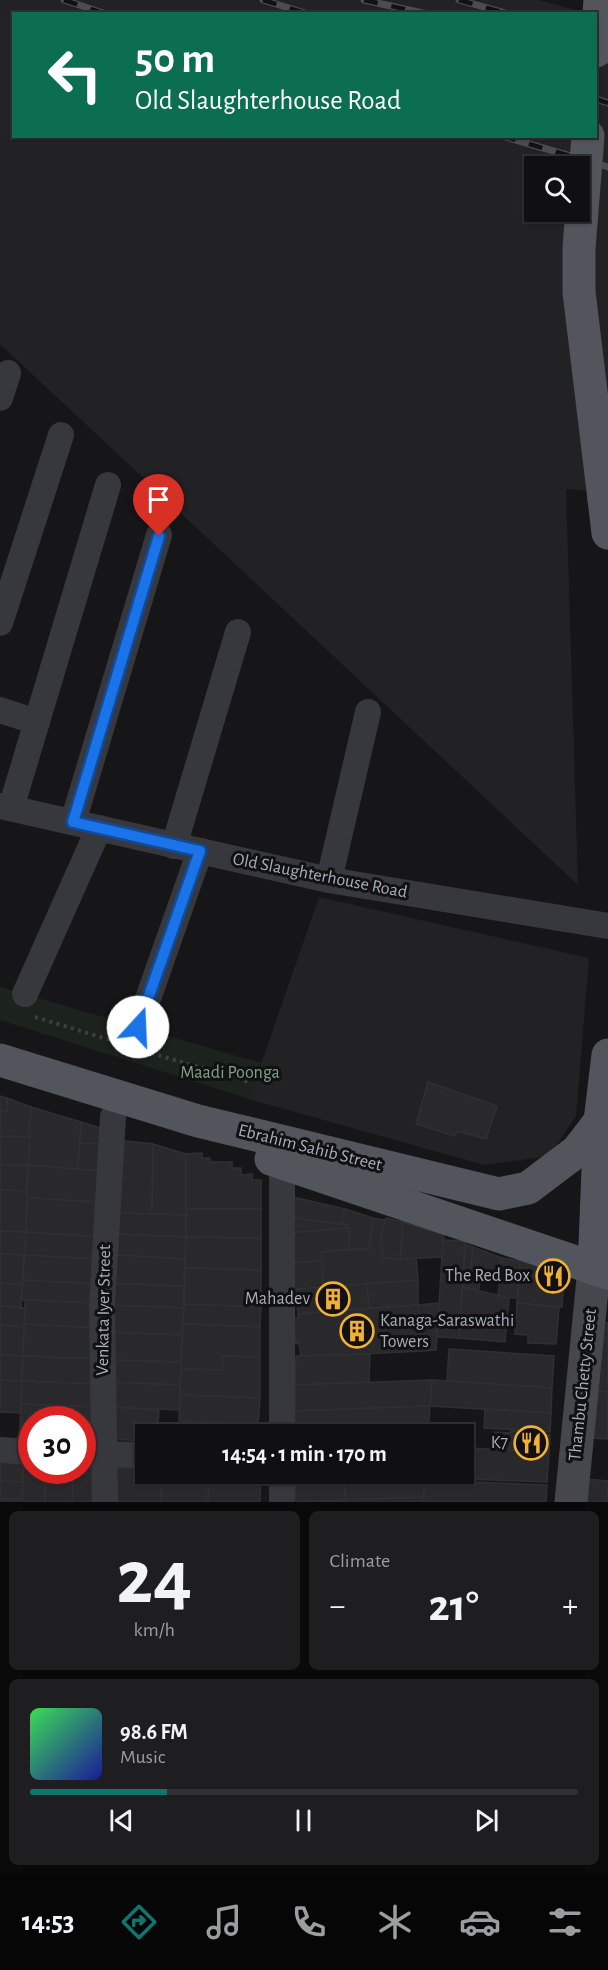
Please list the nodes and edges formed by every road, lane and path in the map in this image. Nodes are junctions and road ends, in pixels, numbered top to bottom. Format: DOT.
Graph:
graph roads {
  1 [pos="600,0"];
  2 [pos="597,38"];
  3 [pos="588,138"];
  4 [pos="8,373"];
  5 [pos="0,398"];
  6 [pos="62,435"];
  7 [pos="108,485"];
  8 [pos="608,533"];
  9 [pos="159,536"];
  10 [pos="0,623"];
  11 [pos="238,632"];
  12 [pos="0,710"];
  13 [pos="368,712"];
  14 [pos="37,722"];
  15 [pos="6,807"];
  16 [pos="73,822"];
  17 [pos="99,828"];
  18 [pos="174,846"];
  19 [pos="200,851"];
  20 [pos="328,880"];
  21 [pos="608,926"];
  22 [pos="25,994"];
  23 [pos="138,1027"];
  24 [pos="608,1055"];
  25 [pos="0,1060"];
  26 [pos="0,1084"];
  27 [pos="113,1117"];
  28 [pos="604,1126"];
  29 [pos="282,1162"];
  30 [pos="499,1194"];
  31 [pos="492,1234"];
  32 [pos="601,1271"];
  33 [pos="96,1406"];
  34 [pos="282,1424"];
  35 [pos="0,1450"];
  36 [pos="18,1451"];
  37 [pos="96,1454"];
  38 [pos="135,1455"];
  39 [pos="96,1466"];
  40 [pos="282,1484"];
  41 [pos="105,1502"];
  42 [pos="282,1502"];
  43 [pos="571,1502"];
  1 -- 2 [label="main road, bridge"];
  3 -- 8 [label="main road, bridge"];
  4 -- 5 [label="street"];
  6 -- 10 [label="street"];
  7 -- 14 [label="street"];
  9 -- 16 [label="street"];
  11 -- 18 [label="street"];
  12 -- 14 [label="street"];
  13 -- 20 [label="street"];
  14 -- 15 [label="street"];
  15 -- 16 [label="street, Old Slaughterhouse Road"];
  16 -- 17 [label="street, Old Slaughterhouse Road"];
  17 -- 18 [label="street, Old Slaughterhouse Road"];
  17 -- 22 [label="street"];
  18 -- 19 [label="street, Old Slaughterhouse Road"];
  19 -- 20 [label="street, Old Slaughterhouse Road"];
  19 -- 23 [label="street"];
  20 -- 21 [label="street, Old Slaughterhouse Road"];
  24 -- 28 [label="main road"];
  25 -- 30 [label="main road, Ebrahim Sahib Street"];
  26 -- 27 [label="main road, Ebrahim Sahib Street"];
  27 -- 29 [label="main road, Ebrahim Sahib Street"];
  27 -- 33 [label="street, Venkata Iyer Street"];
  28 -- 30 [label="main road, Ebrahim Sahib Street"];
  28 -- 32 [label="main road"];
  29 -- 31 [label="main road, Ebrahim Sahib Street"];
  29 -- 34 [label="street"];
  30 -- 31 [label="main road"];
  31 -- 32 [label="main road, Ebrahim Sahib Street"];
  32 -- 43 [label="street, Thambu Chetty Street"];
  35 -- 36 [label="street"];
  37 -- 38 [label="street"];
  39 -- 41 [label="street, Venkata Iyer Street"];
  40 -- 42 [label="street"];
}
